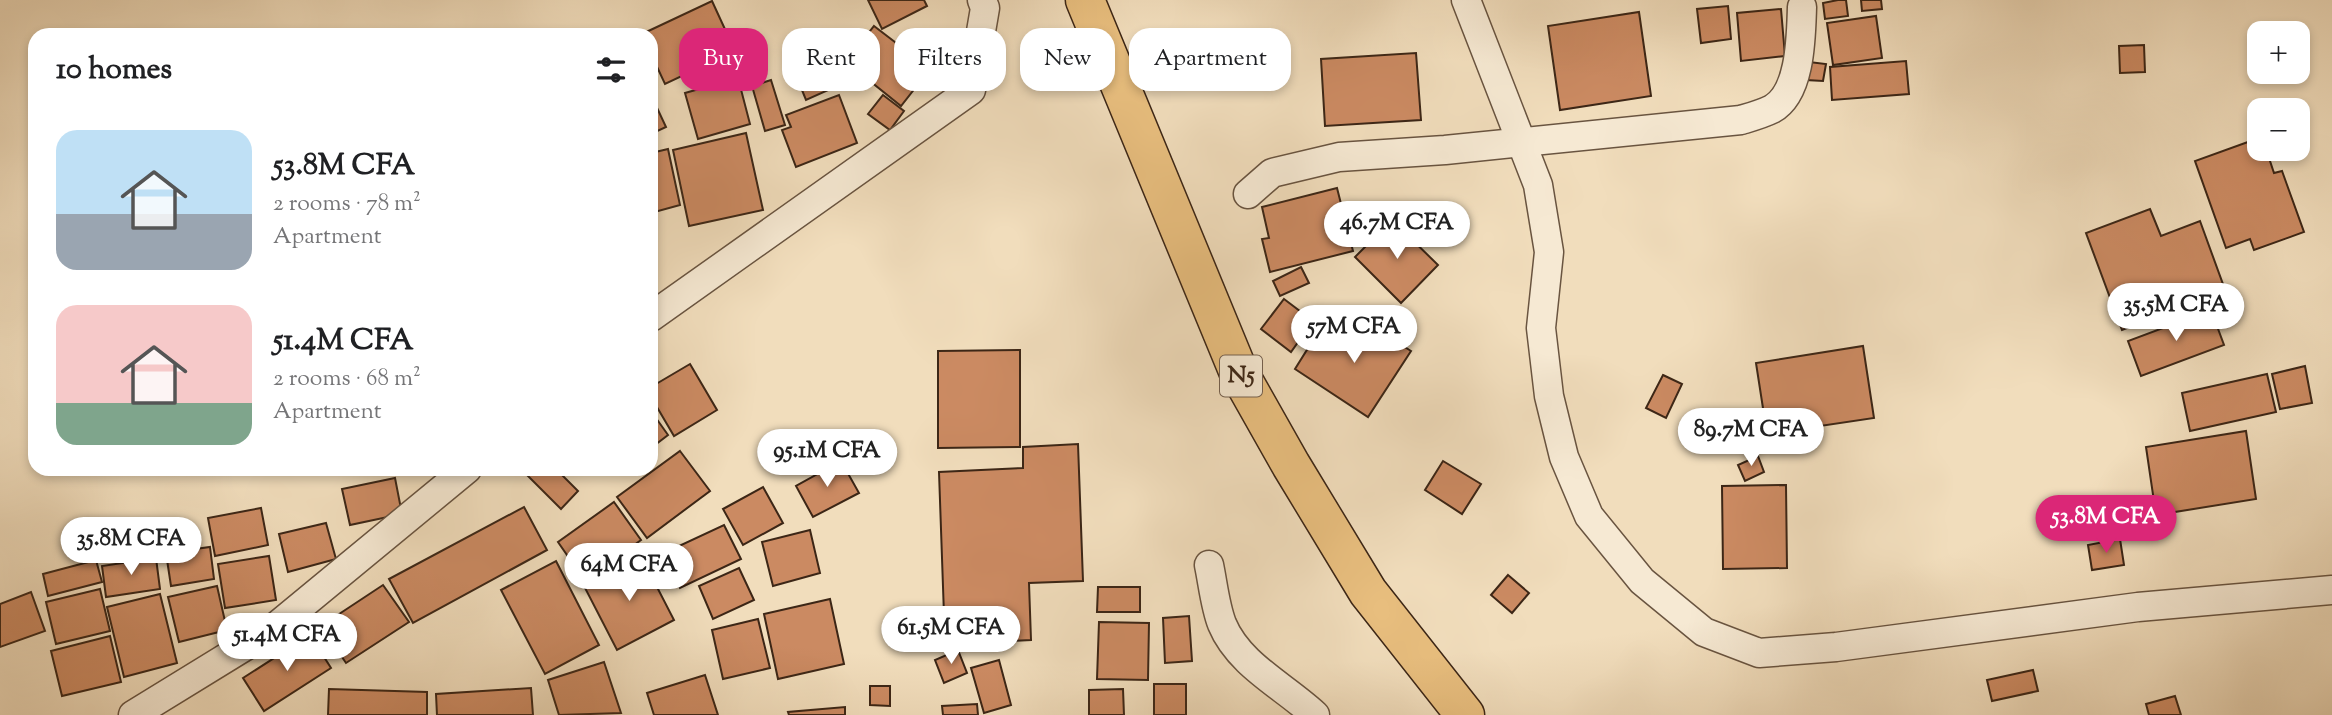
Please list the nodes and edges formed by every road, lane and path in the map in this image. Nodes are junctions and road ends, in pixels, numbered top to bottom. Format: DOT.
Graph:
graph roads {
  1 [pos="982,0"];
  2 [pos="1085,0"];
  3 [pos="1466,0"];
  4 [pos="1802,7"];
  5 [pos="1521,141"];
  6 [pos="1248,194"];
  7 [pos="658,312"];
  8 [pos="459,476"];
  9 [pos="1209,565"];
  10 [pos="2332,590"];
  11 [pos="133,715"];
  12 [pos="1315,715"];
  13 [pos="1465,715"];
  1 -- 7 [label="street"];
  2 -- 13 [label="highway, N5"];
  3 -- 5 [label="street"];
  4 -- 5 [label="street"];
  5 -- 6 [label="street"];
  5 -- 10 [label="street"];
  8 -- 11 [label="street"];
  9 -- 12 [label="street"];
}
